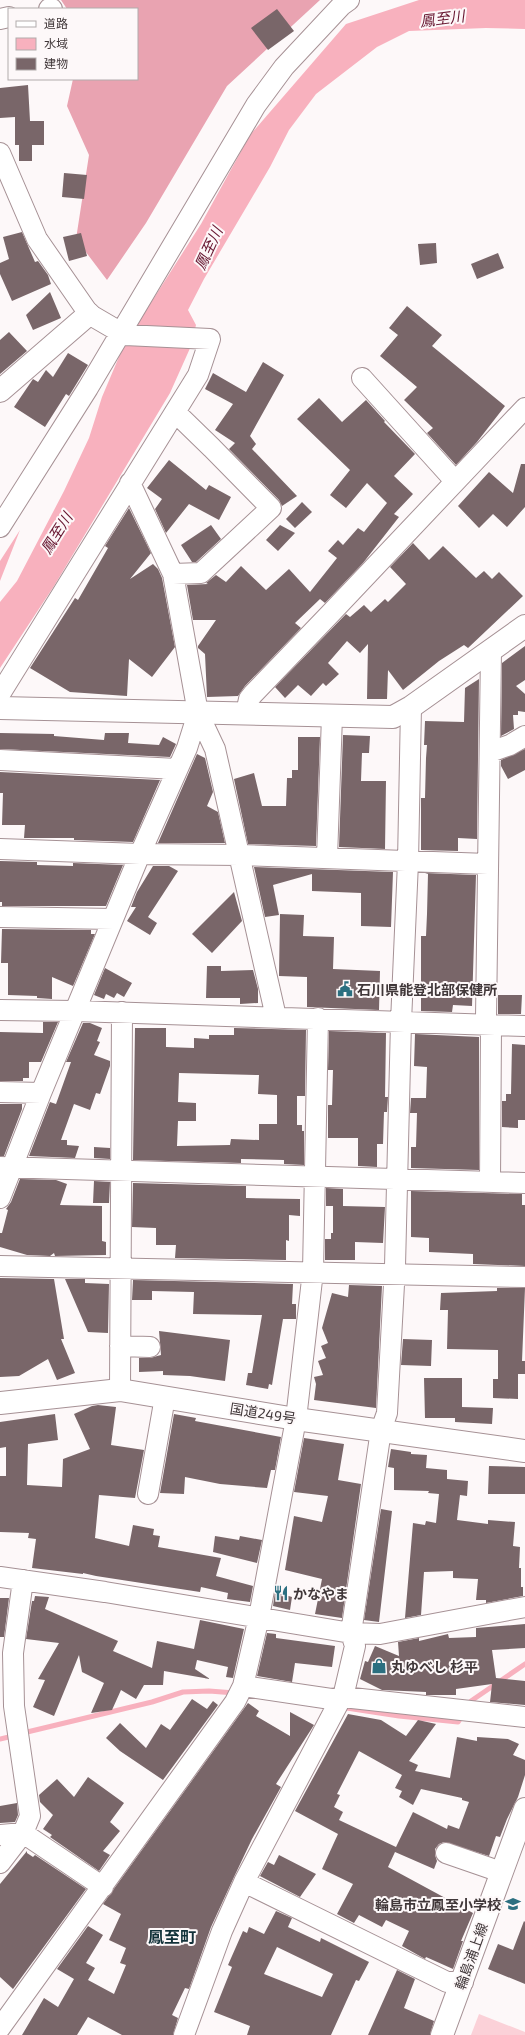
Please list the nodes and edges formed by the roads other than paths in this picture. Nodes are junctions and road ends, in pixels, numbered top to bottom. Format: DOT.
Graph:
graph roads {
  1 [pos="349,0"];
  2 [pos="0,153"];
  3 [pos="89,314"];
  4 [pos="123,333"];
  5 [pos="362,378"];
  6 [pos="0,391"];
  7 [pos="525,408"];
  8 [pos="175,412"];
  9 [pos="455,481"];
  10 [pos="130,483"];
  11 [pos="0,527"];
  12 [pos="173,574"];
  13 [pos="525,626"];
  14 [pos="491,650"];
  15 [pos="0,694"];
  16 [pos="411,707"];
  17 [pos="0,708"];
  18 [pos="198,713"];
  19 [pos="246,713"];
  20 [pos="332,716"];
  21 [pos="525,736"];
  22 [pos="490,752"];
  23 [pos="0,760"];
  24 [pos="177,769"];
  25 [pos="0,849"];
  26 [pos="140,854"];
  27 [pos="240,855"];
  28 [pos="327,858"];
  29 [pos="408,862"];
  30 [pos="488,864"];
  31 [pos="0,917"];
  32 [pos="113,919"];
  33 [pos="0,1010"];
  34 [pos="75,1010"];
  35 [pos="122,1012"];
  36 [pos="276,1017"];
  37 [pos="318,1018"];
  38 [pos="401,1022"];
  39 [pos="491,1026"];
  40 [pos="525,1026"];
  41 [pos="0,1092"];
  42 [pos="41,1092"];
  43 [pos="6,1167"];
  44 [pos="121,1170"];
  45 [pos="315,1177"];
  46 [pos="397,1180"];
  47 [pos="490,1182"];
  48 [pos="525,1183"];
  49 [pos="0,1198"];
  50 [pos="0,1266"];
  51 [pos="120,1268"];
  52 [pos="313,1272"];
  53 [pos="393,1274"];
  54 [pos="525,1277"];
  55 [pos="120,1346"];
  56 [pos="150,1347"];
  57 [pos="120,1390"];
  58 [pos="165,1397"];
  59 [pos="0,1403"];
  60 [pos="296,1419"];
  61 [pos="381,1430"];
  62 [pos="525,1451"];
  63 [pos="148,1494"];
  64 [pos="0,1577"];
  65 [pos="23,1580"];
  66 [pos="525,1607"];
  67 [pos="259,1617"];
  68 [pos="351,1632"];
  69 [pos="240,1692"];
  70 [pos="338,1704"];
  71 [pos="7,1708"];
  72 [pos="525,1717"];
  73 [pos="525,1809"];
  74 [pos="24,1833"];
  75 [pos="0,1835"];
  76 [pos="446,1853"];
  77 [pos="0,1863"];
  78 [pos="501,1872"];
  79 [pos="244,1882"];
  80 [pos="103,1887"];
  81 [pos="463,1982"];
  82 [pos="0,2028"];
  83 [pos="184,2035"];
  84 [pos="442,2035"];
  1 -- 4 [label="street"];
  2 -- 3 [label="street"];
  3 -- 4 [label="street"];
  3 -- 6 [label="main road"];
  4 -- 8 [label="street"];
  4 -- 11 [label="street"];
  5 -- 9 [label="street"];
  7 -- 9 [label="street"];
  8 -- 10 [label="street"];
  8 -- 12 [label="street"];
  9 -- 19 [label="street"];
  10 -- 12 [label="street"];
  10 -- 15 [label="street"];
  12 -- 18 [label="street"];
  13 -- 14 [label="main road"];
  14 -- 16 [label="main road"];
  14 -- 22 [label="street"];
  16 -- 20 [label="main road"];
  16 -- 29 [label="street"];
  17 -- 18 [label="main road"];
  18 -- 19 [label="main road"];
  18 -- 24 [label="street"];
  18 -- 27 [label="street"];
  19 -- 20 [label="main road"];
  20 -- 28 [label="street"];
  21 -- 22 [label="street"];
  22 -- 30 [label="street"];
  23 -- 24 [label="street"];
  24 -- 26 [label="street"];
  25 -- 26 [label="street"];
  26 -- 27 [label="street"];
  26 -- 32 [label="street"];
  27 -- 28 [label="street"];
  27 -- 36 [label="street"];
  28 -- 29 [label="street"];
  29 -- 30 [label="street"];
  29 -- 38 [label="street"];
  30 -- 39 [label="street"];
  31 -- 32 [label="street"];
  32 -- 34 [label="street"];
  33 -- 34 [label="street"];
  34 -- 35 [label="street"];
  34 -- 42 [label="street"];
  35 -- 36 [label="street"];
  35 -- 44 [label="street"];
  36 -- 37 [label="street"];
  37 -- 38 [label="street"];
  37 -- 45 [label="street"];
  38 -- 39 [label="street"];
  38 -- 46 [label="street"];
  39 -- 40 [label="street"];
  39 -- 47 [label="street"];
  41 -- 42 [label="street"];
  42 -- 43 [label="street"];
  43 -- 44 [label="street"];
  43 -- 49 [label="street"];
  44 -- 45 [label="street"];
  44 -- 51 [label="street"];
  45 -- 46 [label="street"];
  45 -- 52 [label="street"];
  46 -- 47 [label="street"];
  46 -- 53 [label="street"];
  47 -- 48 [label="street"];
  50 -- 51 [label="street"];
  51 -- 52 [label="street"];
  51 -- 55 [label="street"];
  52 -- 53 [label="street"];
  52 -- 60 [label="street"];
  53 -- 54 [label="street"];
  53 -- 61 [label="street"];
  55 -- 56 [label="street"];
  55 -- 57 [label="street"];
  57 -- 58 [label="main road, 国道249号"];
  57 -- 59 [label="main road, 国道249号"];
  58 -- 60 [label="main road, 国道249号"];
  58 -- 63 [label="street"];
  60 -- 61 [label="main road, 国道249号"];
  60 -- 67 [label="street"];
  61 -- 62 [label="main road, 国道249号"];
  61 -- 68 [label="street"];
  64 -- 65 [label="street"];
  65 -- 67 [label="street"];
  65 -- 71 [label="street"];
  66 -- 68 [label="street"];
  67 -- 68 [label="street"];
  67 -- 69 [label="street"];
  68 -- 70 [label="street"];
  69 -- 70 [label="street"];
  69 -- 80 [label="street"];
  70 -- 72 [label="street"];
  70 -- 79 [label="street"];
  71 -- 74 [label="street"];
  73 -- 78 [label="main road, 輪島浦上線"];
  74 -- 75 [label="street"];
  74 -- 77 [label="street"];
  74 -- 80 [label="street"];
  76 -- 78 [label="street"];
  78 -- 81 [label="main road, 輪島浦上線"];
  79 -- 81 [label="street"];
  79 -- 83 [label="street"];
  80 -- 82 [label="street"];
  81 -- 84 [label="main road, 輪島浦上線"];
}
